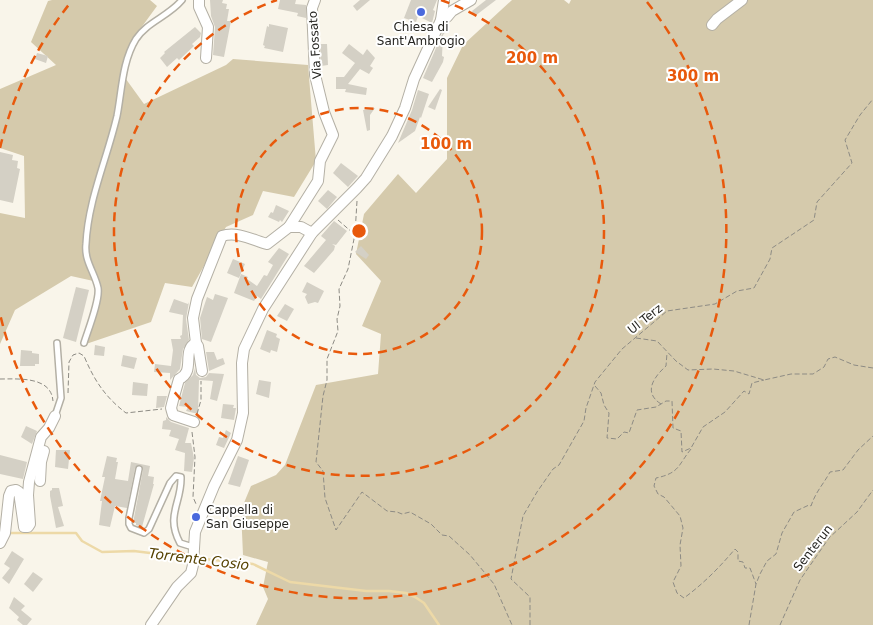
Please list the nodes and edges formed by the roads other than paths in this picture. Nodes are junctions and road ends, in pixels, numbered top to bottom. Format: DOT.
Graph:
graph roads {
  1 [pos="182,0"];
  2 [pos="199,0"];
  3 [pos="315,0"];
  4 [pos="444,0"];
  5 [pos="471,0"];
  6 [pos="742,0"];
  7 [pos="441,20"];
  8 [pos="712,25"];
  9 [pos="206,58"];
  10 [pos="289,227"];
  11 [pos="312,233"];
  12 [pos="57,343"];
  13 [pos="84,343"];
  14 [pos="196,343"];
  15 [pos="202,371"];
  16 [pos="56,416"];
  17 [pos="194,422"];
  18 [pos="49,428"];
  19 [pos="139,469"];
  20 [pos="40,481"];
  21 [pos="0,543"];
  22 [pos="193,548"];
  23 [pos="150,625"];
  1 -- 13 [label="lane"];
  2 -- 9 [label="street"];
  3 -- 10 [label="street, Via Fossato"];
  4 -- 7 [label="street"];
  5 -- 7 [label="street"];
  6 -- 8 [label="street"];
  7 -- 11 [label="street"];
  10 -- 11 [label="street"];
  10 -- 14 [label="street"];
  11 -- 22 [label="street"];
  12 -- 16 [label="lane"];
  14 -- 15 [label="street"];
  14 -- 17 [label="street"];
  16 -- 18 [label="street"];
  18 -- 20 [label="street"];
  18 -- 21 [label="street"];
  19 -- 22 [label="lane"];
  22 -- 23 [label="street"];
}
